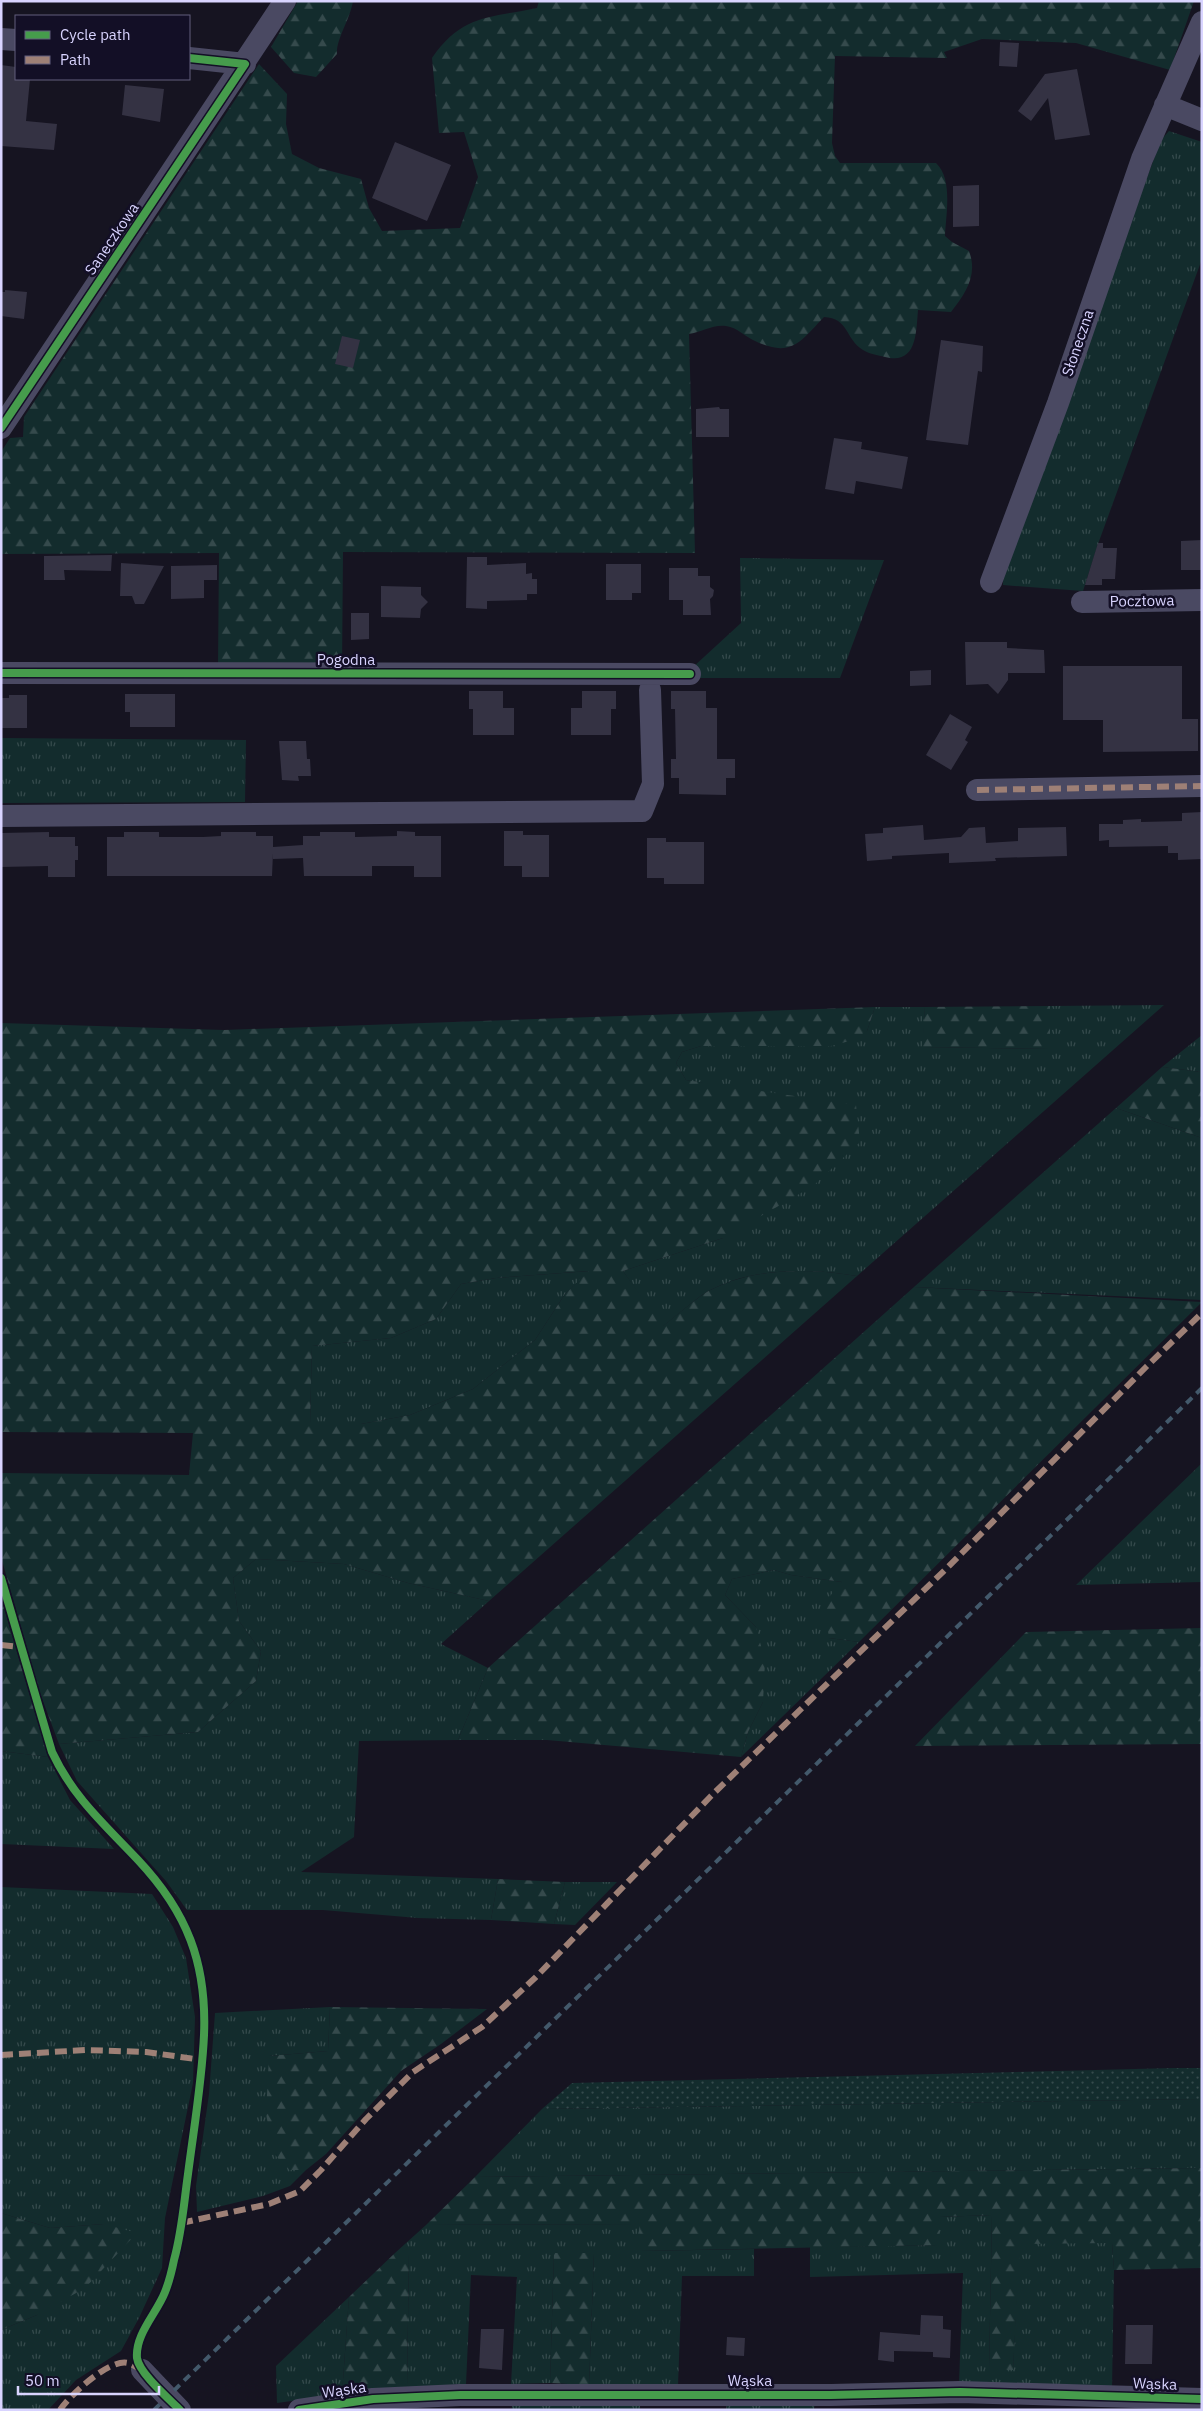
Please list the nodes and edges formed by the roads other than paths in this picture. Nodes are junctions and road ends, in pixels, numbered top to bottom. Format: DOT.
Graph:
graph roads {
  1 [pos="285,1"];
  2 [pos="1202,22"];
  3 [pos="1,39"];
  4 [pos="15,40"];
  5 [pos="190,58"];
  6 [pos="245,64"];
  7 [pos="1165,104"];
  8 [pos="1202,120"];
  9 [pos="1,428"];
  10 [pos="991,582"];
  11 [pos="1202,600"];
  12 [pos="1082,602"];
  13 [pos="1,673"];
  14 [pos="690,674"];
  15 [pos="650,690"];
  16 [pos="1202,786"];
  17 [pos="976,790"];
  18 [pos="1,816"];
  19 [pos="142,2370"];
  20 [pos="1202,2399"];
  21 [pos="180,2410"];
  22 [pos="299,2410"];
  1 -- 6 [label="street, Saneczkowa"];
  2 -- 7 [label="street, Słoneczna"];
  3 -- 4 [label="street"];
  5 -- 6 [label="street"];
  6 -- 9 [label="street, Saneczkowa"];
  7 -- 8 [label="street"];
  7 -- 10 [label="street, Słoneczna"];
  11 -- 12 [label="street, Pocztowa"];
  13 -- 14 [label="street, Pogodna"];
  15 -- 18 [label="street"];
  16 -- 17 [label="street"];
  19 -- 21 [label="street"];
  20 -- 22 [label="street, Wąska"];
}
